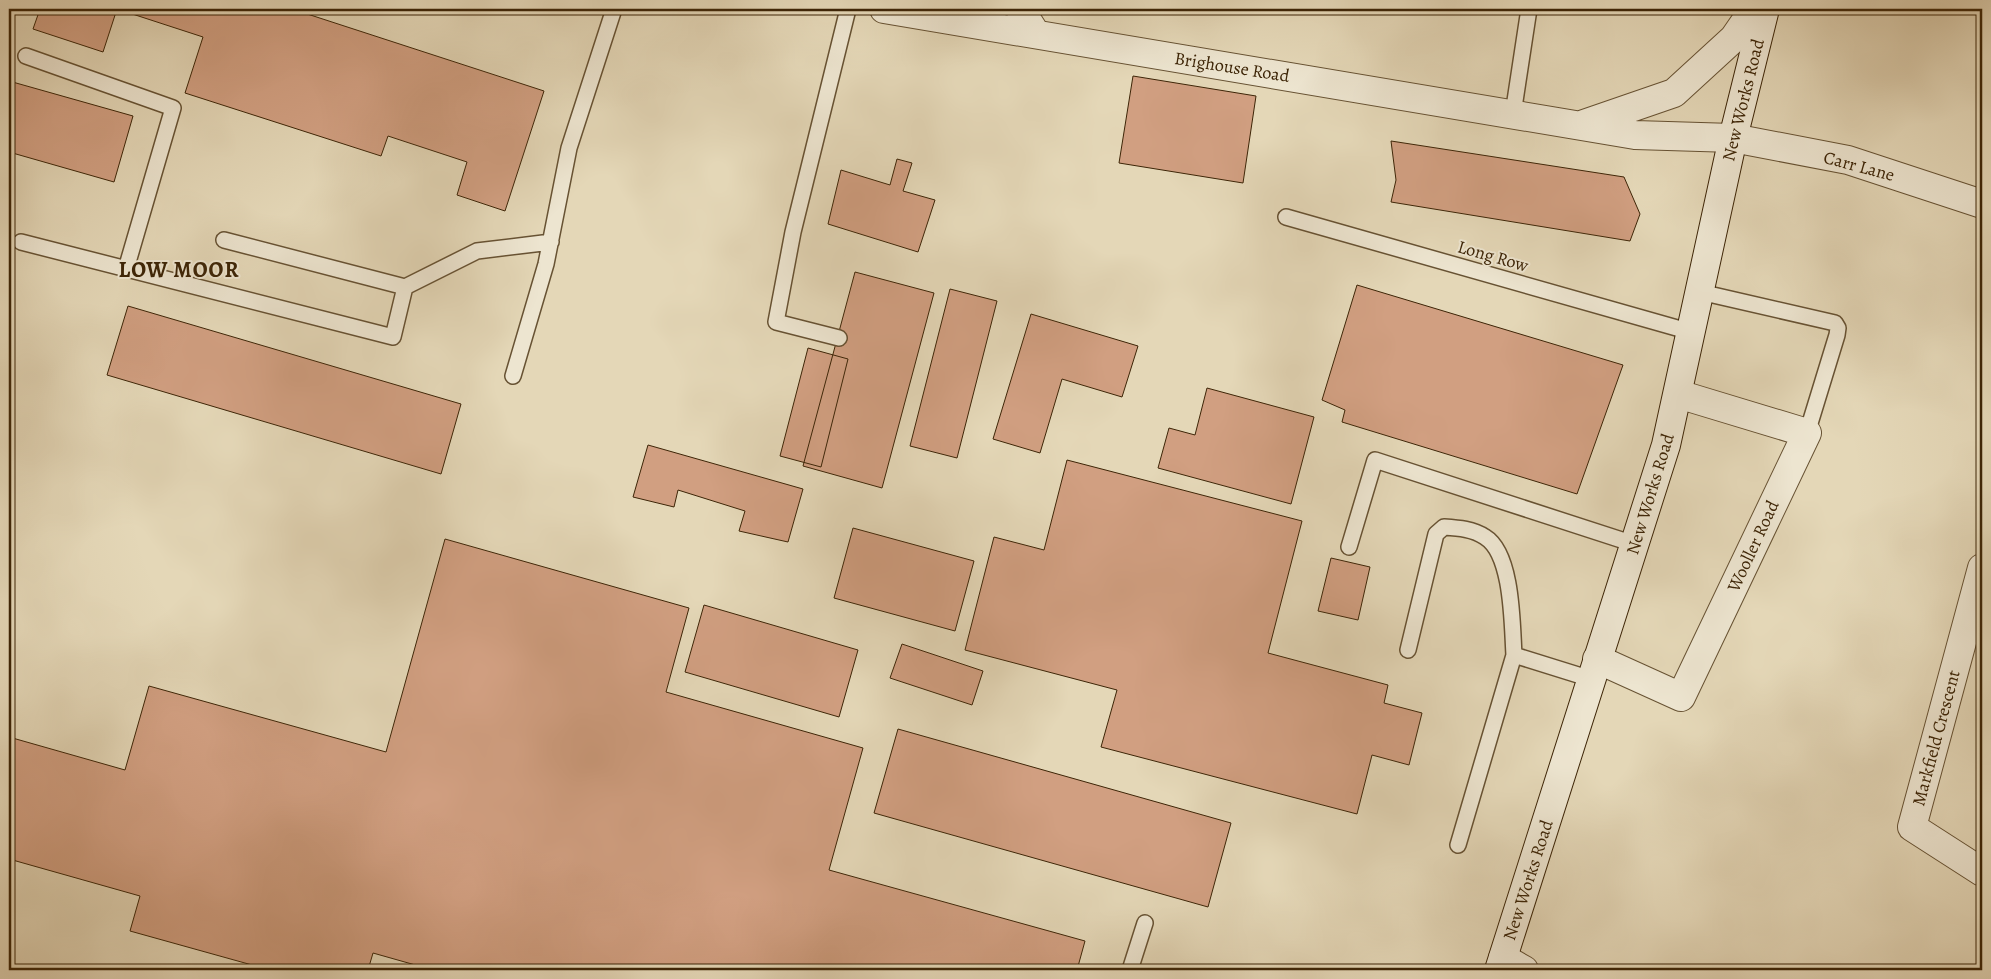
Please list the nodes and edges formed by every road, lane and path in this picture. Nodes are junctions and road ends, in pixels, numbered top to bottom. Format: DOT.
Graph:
graph roads {
  1 [pos="614,9"];
  2 [pos="848,9"];
  3 [pos="884,9"];
  4 [pos="1020,9"];
  5 [pos="1529,9"];
  6 [pos="1754,9"];
  7 [pos="1765,9"];
  8 [pos="1036,22"];
  9 [pos="26,56"];
  10 [pos="1513,114"];
  11 [pos="1580,125"];
  12 [pos="1733,138"];
  13 [pos="1982,204"];
  14 [pos="1286,218"];
  15 [pos="224,240"];
  16 [pos="21,242"];
  17 [pos="550,242"];
  18 [pos="126,269"];
  19 [pos="405,287"];
  20 [pos="1700,292"];
  21 [pos="1691,332"];
  22 [pos="839,338"];
  23 [pos="513,376"];
  24 [pos="1678,394"];
  25 [pos="1807,433"];
  26 [pos="1634,544"];
  27 [pos="1349,547"];
  28 [pos="1982,568"];
  29 [pos="1408,650"];
  30 [pos="1514,655"];
  31 [pos="1594,669"];
  32 [pos="1458,845"];
  33 [pos="1982,872"];
  34 [pos="1146,923"];
  35 [pos="1509,966"];
  36 [pos="1130,970"];
  1 -- 17 [label="lane"];
  2 -- 22 [label="lane"];
  3 -- 8 [label="street, Brighouse Road"];
  4 -- 8 [label="street"];
  5 -- 10 [label="lane"];
  6 -- 11 [label="street, Brighouse Road"];
  7 -- 12 [label="street, New Works Road"];
  8 -- 10 [label="street, Brighouse Road"];
  9 -- 18 [label="lane"];
  10 -- 11 [label="street, Brighouse Road"];
  11 -- 12 [label="street, Brighouse Road"];
  12 -- 13 [label="street, Carr Lane"];
  12 -- 20 [label="street, New Works Road"];
  14 -- 21 [label="lane, Long Row"];
  15 -- 19 [label="lane"];
  16 -- 18 [label="lane"];
  17 -- 19 [label="lane"];
  17 -- 23 [label="lane"];
  18 -- 19 [label="lane"];
  20 -- 21 [label="street, New Works Road"];
  20 -- 25 [label="lane"];
  21 -- 24 [label="street, New Works Road"];
  24 -- 25 [label="street"];
  24 -- 26 [label="street, New Works Road"];
  25 -- 31 [label="street, Wooller Road"];
  26 -- 27 [label="lane"];
  26 -- 31 [label="street, New Works Road"];
  28 -- 33 [label="street, Markfield Crescent"];
  29 -- 30 [label="lane"];
  30 -- 31 [label="lane"];
  30 -- 32 [label="lane"];
  31 -- 35 [label="street, New Works Road"];
  34 -- 36 [label="lane"];
}
